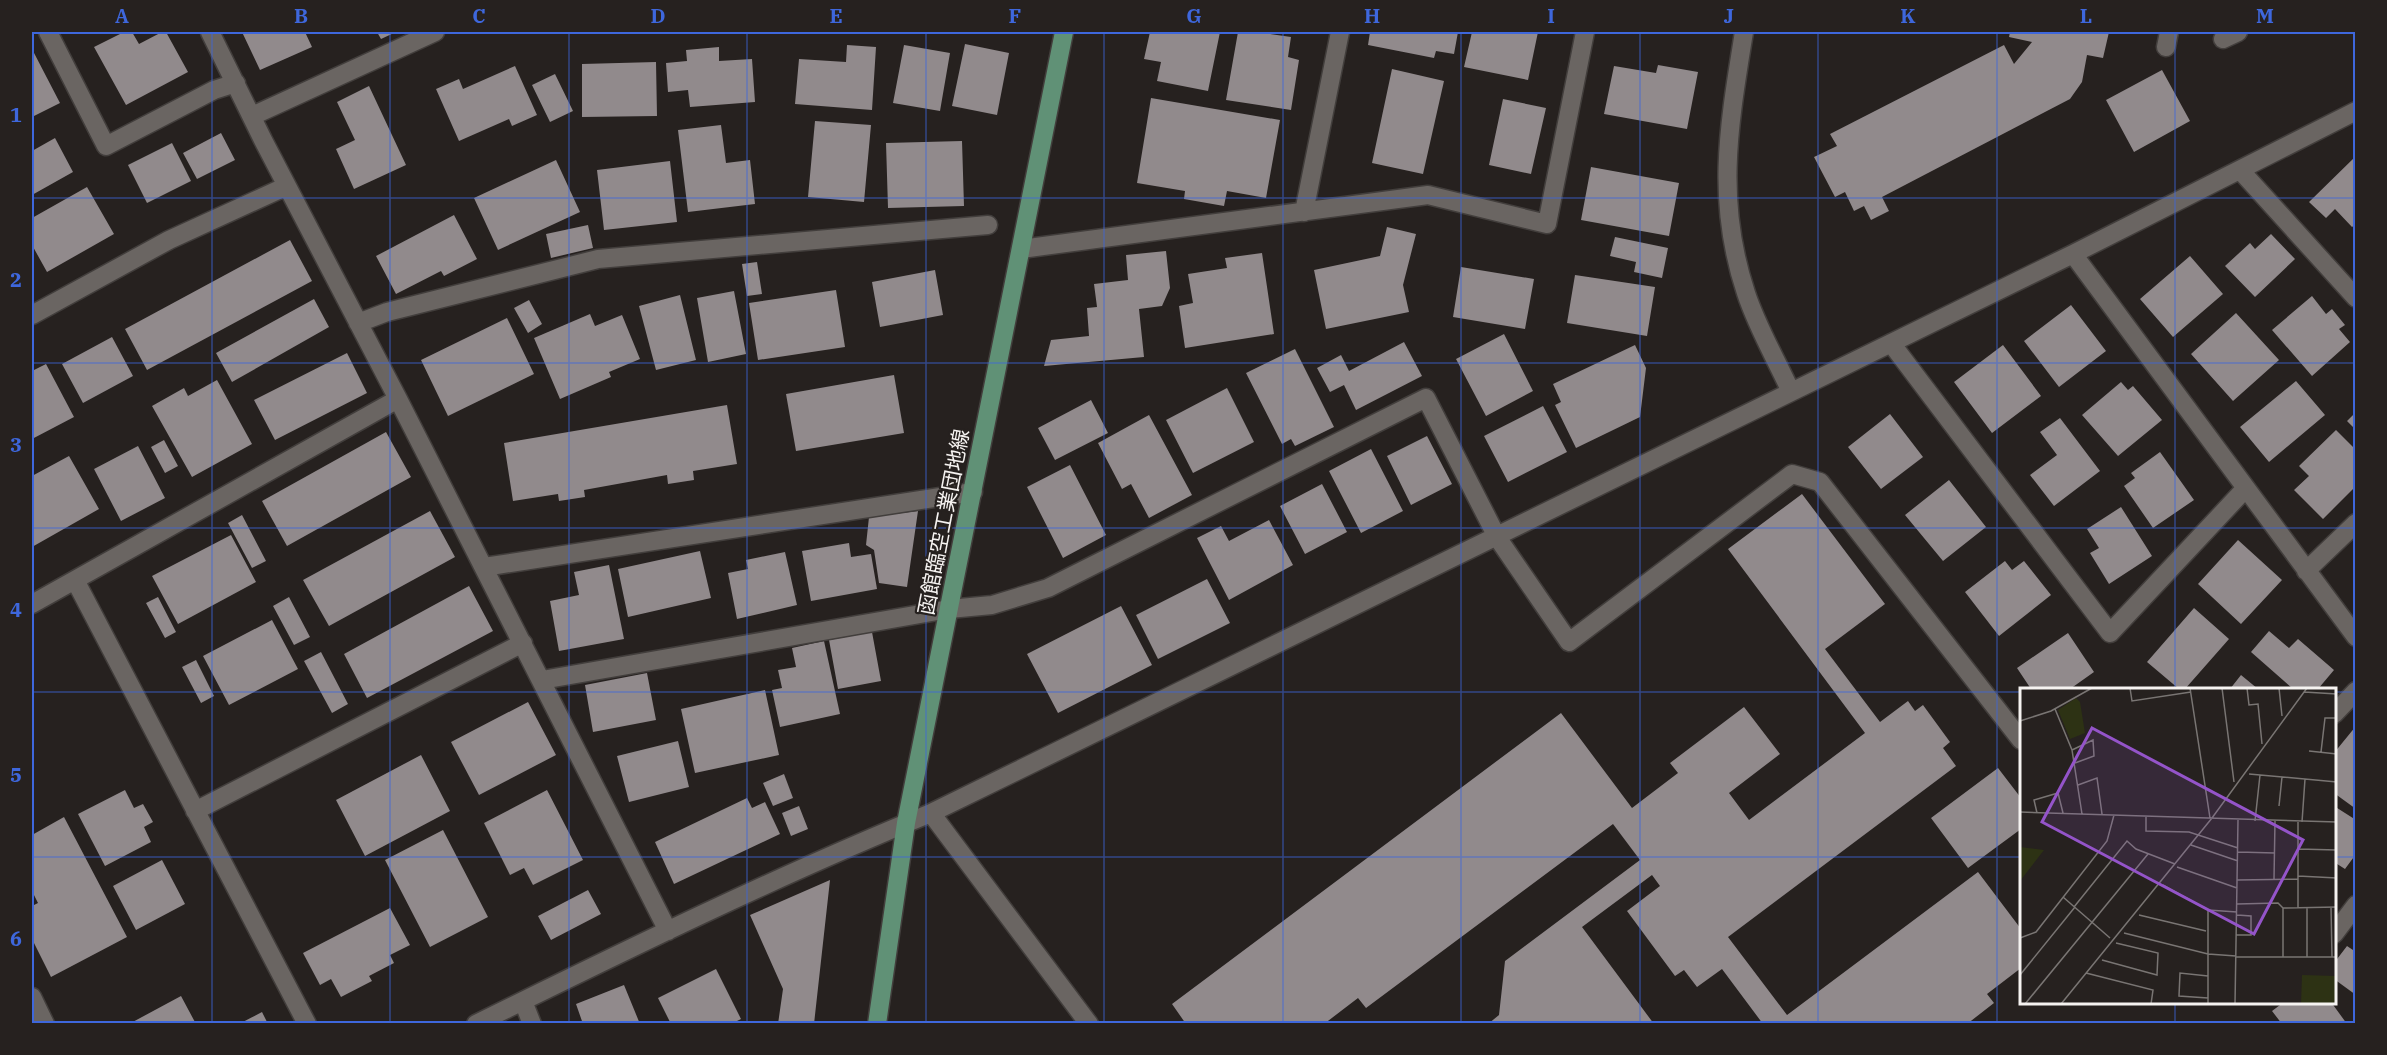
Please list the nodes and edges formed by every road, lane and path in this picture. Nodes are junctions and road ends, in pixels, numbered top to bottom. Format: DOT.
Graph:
graph roads {
  1 [pos="48,32"];
  2 [pos="210,32"];
  3 [pos="435,32"];
  4 [pos="1064,32"];
  5 [pos="1340,32"];
  6 [pos="1585,32"];
  7 [pos="1744,32"];
  8 [pos="236,83"];
  9 [pos="2355,111"];
  10 [pos="252,116"];
  11 [pos="2240,170"];
  12 [pos="287,186"];
  13 [pos="1305,212"];
  14 [pos="988,225"];
  15 [pos="1021,249"];
  16 [pos="2073,254"];
  17 [pos="2355,298"];
  18 [pos="32,315"];
  19 [pos="358,323"];
  20 [pos="1891,343"];
  21 [pos="1791,392"];
  22 [pos="398,399"];
  23 [pos="2245,489"];
  24 [pos="973,492"];
  25 [pos="2355,523"];
  26 [pos="1497,537"];
  27 [pos="484,567"];
  28 [pos="2306,571"];
  29 [pos="75,580"];
  30 [pos="32,604"];
  31 [pos="949,609"];
  32 [pos="2355,637"];
  33 [pos="523,643"];
  34 [pos="542,680"];
  35 [pos="2355,691"];
  36 [pos="2336,712"];
  37 [pos="2020,739"];
  38 [pos="195,811"];
  39 [pos="931,813"];
  40 [pos="906,823"];
  41 [pos="2355,905"];
  42 [pos="668,931"];
  43 [pos="2336,931"];
  44 [pos="32,997"];
  45 [pos="523,1001"];
  46 [pos="45,1023"];
  47 [pos="307,1023"];
  48 [pos="476,1023"];
  49 [pos="532,1023"];
  50 [pos="878,1023"];
  51 [pos="1089,1023"];
  1 -- 8 [label="street"];
  2 -- 8 [label="street"];
  3 -- 10 [label="street"];
  4 -- 15 [label="main road, 函館臨空工業団地線"];
  5 -- 13 [label="street"];
  6 -- 13 [label="street"];
  7 -- 21 [label="street"];
  8 -- 10 [label="street"];
  9 -- 11 [label="street"];
  10 -- 12 [label="street"];
  11 -- 16 [label="street"];
  11 -- 17 [label="street"];
  12 -- 18 [label="street"];
  12 -- 19 [label="street"];
  13 -- 15 [label="street"];
  14 -- 19 [label="street"];
  15 -- 24 [label="main road, 函館臨空工業団地線"];
  16 -- 20 [label="street"];
  16 -- 23 [label="street"];
  19 -- 22 [label="street"];
  20 -- 21 [label="street"];
  20 -- 23 [label="street"];
  21 -- 26 [label="street"];
  22 -- 27 [label="street"];
  22 -- 29 [label="street"];
  23 -- 28 [label="street"];
  24 -- 27 [label="street"];
  24 -- 31 [label="main road, 函館臨空工業団地線"];
  25 -- 28 [label="street"];
  26 -- 31 [label="street"];
  26 -- 37 [label="street"];
  26 -- 39 [label="street"];
  27 -- 33 [label="street"];
  28 -- 32 [label="street"];
  29 -- 30 [label="street"];
  29 -- 38 [label="street"];
  31 -- 34 [label="street"];
  31 -- 40 [label="main road, 函館臨空工業団地線"];
  33 -- 34 [label="street"];
  33 -- 38 [label="street"];
  34 -- 42 [label="street"];
  35 -- 36 [label="street"];
  38 -- 47 [label="street"];
  39 -- 40 [label="street"];
  39 -- 51 [label="street"];
  40 -- 42 [label="street"];
  40 -- 50 [label="main road, 函館臨空工業団地線"];
  41 -- 43 [label="street"];
  42 -- 45 [label="street"];
  44 -- 46 [label="street"];
  45 -- 48 [label="street"];
  45 -- 49 [label="street"];
}
